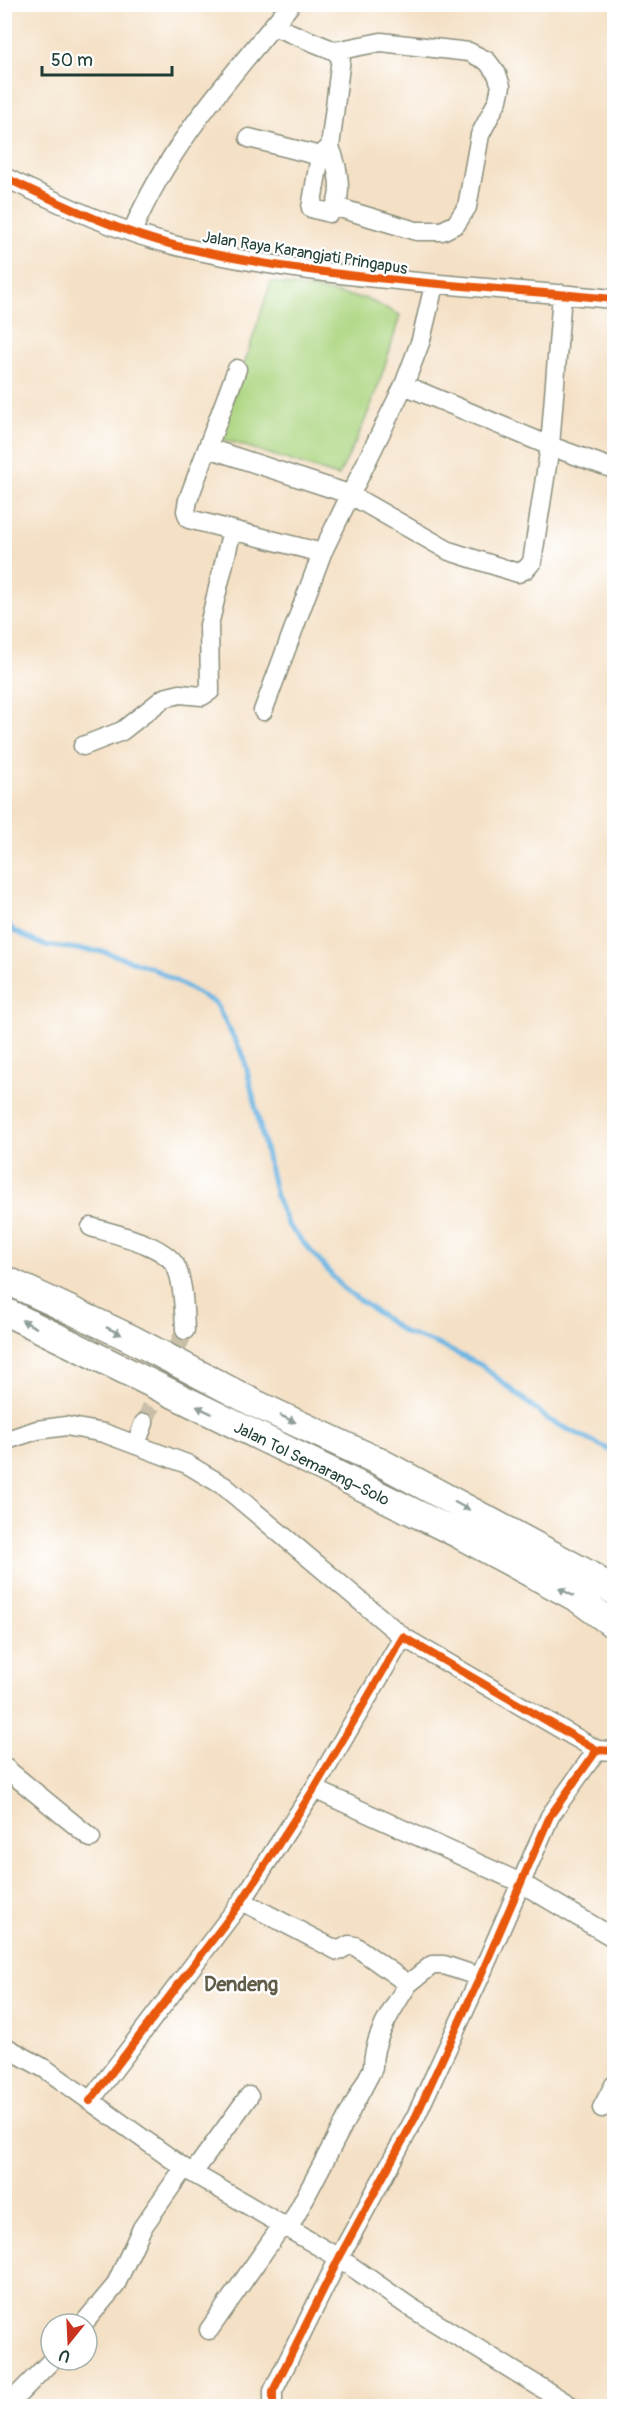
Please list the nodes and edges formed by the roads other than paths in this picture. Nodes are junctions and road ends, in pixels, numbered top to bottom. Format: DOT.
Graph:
graph roads {
  1 [pos="291,4"];
  2 [pos="273,26"];
  3 [pos="335,51"];
  4 [pos="249,138"];
  5 [pos="325,151"];
  6 [pos="4,177"];
  7 [pos="336,207"];
  8 [pos="132,232"];
  9 [pos="434,285"];
  10 [pos="562,294"];
  11 [pos="615,299"];
  12 [pos="237,369"];
  13 [pos="404,385"];
  14 [pos="550,446"];
  15 [pos="208,448"];
  16 [pos="615,469"];
  17 [pos="349,494"];
  18 [pos="232,530"];
  19 [pos="322,553"];
  20 [pos="263,711"];
  21 [pos="83,746"];
  22 [pos="91,1227"];
  23 [pos="4,1279"];
  24 [pos="4,1311"];
  25 [pos="185,1330"];
  26 [pos="144,1423"];
  27 [pos="4,1441"];
  28 [pos="136,1444"];
  29 [pos="615,1591"];
  30 [pos="615,1624"];
  31 [pos="403,1637"];
  32 [pos="606,1750"];
  33 [pos="4,1767"];
  34 [pos="314,1789"];
  35 [pos="91,1839"];
  36 [pos="521,1883"];
  37 [pos="242,1901"];
  38 [pos="615,1938"];
  39 [pos="480,1977"];
  40 [pos="408,1984"];
  41 [pos="4,2046"];
  42 [pos="615,2085"];
  43 [pos="249,2096"];
  44 [pos="90,2101"];
  45 [pos="602,2108"];
  46 [pos="189,2171"];
  47 [pos="286,2226"];
  48 [pos="339,2258"];
  49 [pos="93,2312"];
  50 [pos="209,2330"];
  51 [pos="40,2372"];
  52 [pos="7,2406"];
  53 [pos="273,2406"];
  54 [pos="571,2406"];
  1 -- 2 [label="street"];
  2 -- 3 [label="street"];
  2 -- 8 [label="street"];
  3 -- 5 [label="street"];
  3 -- 7 [label="street"];
  4 -- 5 [label="street"];
  5 -- 7 [label="street"];
  5 -- 7 [label="street"];
  6 -- 8 [label="street, Jalan Raya Karangjati Pringapus"];
  8 -- 9 [label="street, Jalan Raya Karangjati Pringapus"];
  9 -- 10 [label="street, Jalan Raya Karangjati Pringapus"];
  9 -- 13 [label="street"];
  10 -- 11 [label="street, Jalan Raya Karangjati Pringapus"];
  10 -- 14 [label="street"];
  12 -- 15 [label="street"];
  13 -- 14 [label="street"];
  13 -- 17 [label="street"];
  14 -- 16 [label="street"];
  14 -- 17 [label="street"];
  15 -- 17 [label="street"];
  15 -- 18 [label="street"];
  17 -- 19 [label="street"];
  18 -- 19 [label="street"];
  18 -- 21 [label="street"];
  19 -- 20 [label="street"];
  22 -- 25 [label="street"];
  23 -- 29 [label="highway, Jalan Tol Semarang–Solo, one-way"];
  30 -- 24 [label="highway, Jalan Tol Semarang–Solo, one-way"];
  26 -- 28 [label="street"];
  27 -- 28 [label="street"];
  28 -- 31 [label="street"];
  31 -- 32 [label="street"];
  31 -- 34 [label="street"];
  32 -- 36 [label="street"];
  33 -- 35 [label="street"];
  34 -- 36 [label="street"];
  34 -- 37 [label="street"];
  36 -- 38 [label="street"];
  36 -- 39 [label="street"];
  37 -- 40 [label="street"];
  37 -- 44 [label="street"];
  39 -- 40 [label="street"];
  39 -- 48 [label="street"];
  40 -- 47 [label="street"];
  41 -- 44 [label="street"];
  42 -- 45 [label="street"];
  43 -- 46 [label="street"];
  44 -- 46 [label="street"];
  46 -- 47 [label="street"];
  46 -- 49 [label="street"];
  47 -- 48 [label="street"];
  47 -- 50 [label="street"];
  48 -- 53 [label="street"];
  48 -- 54 [label="street"];
  51 -- 52 [label="street"];
}
